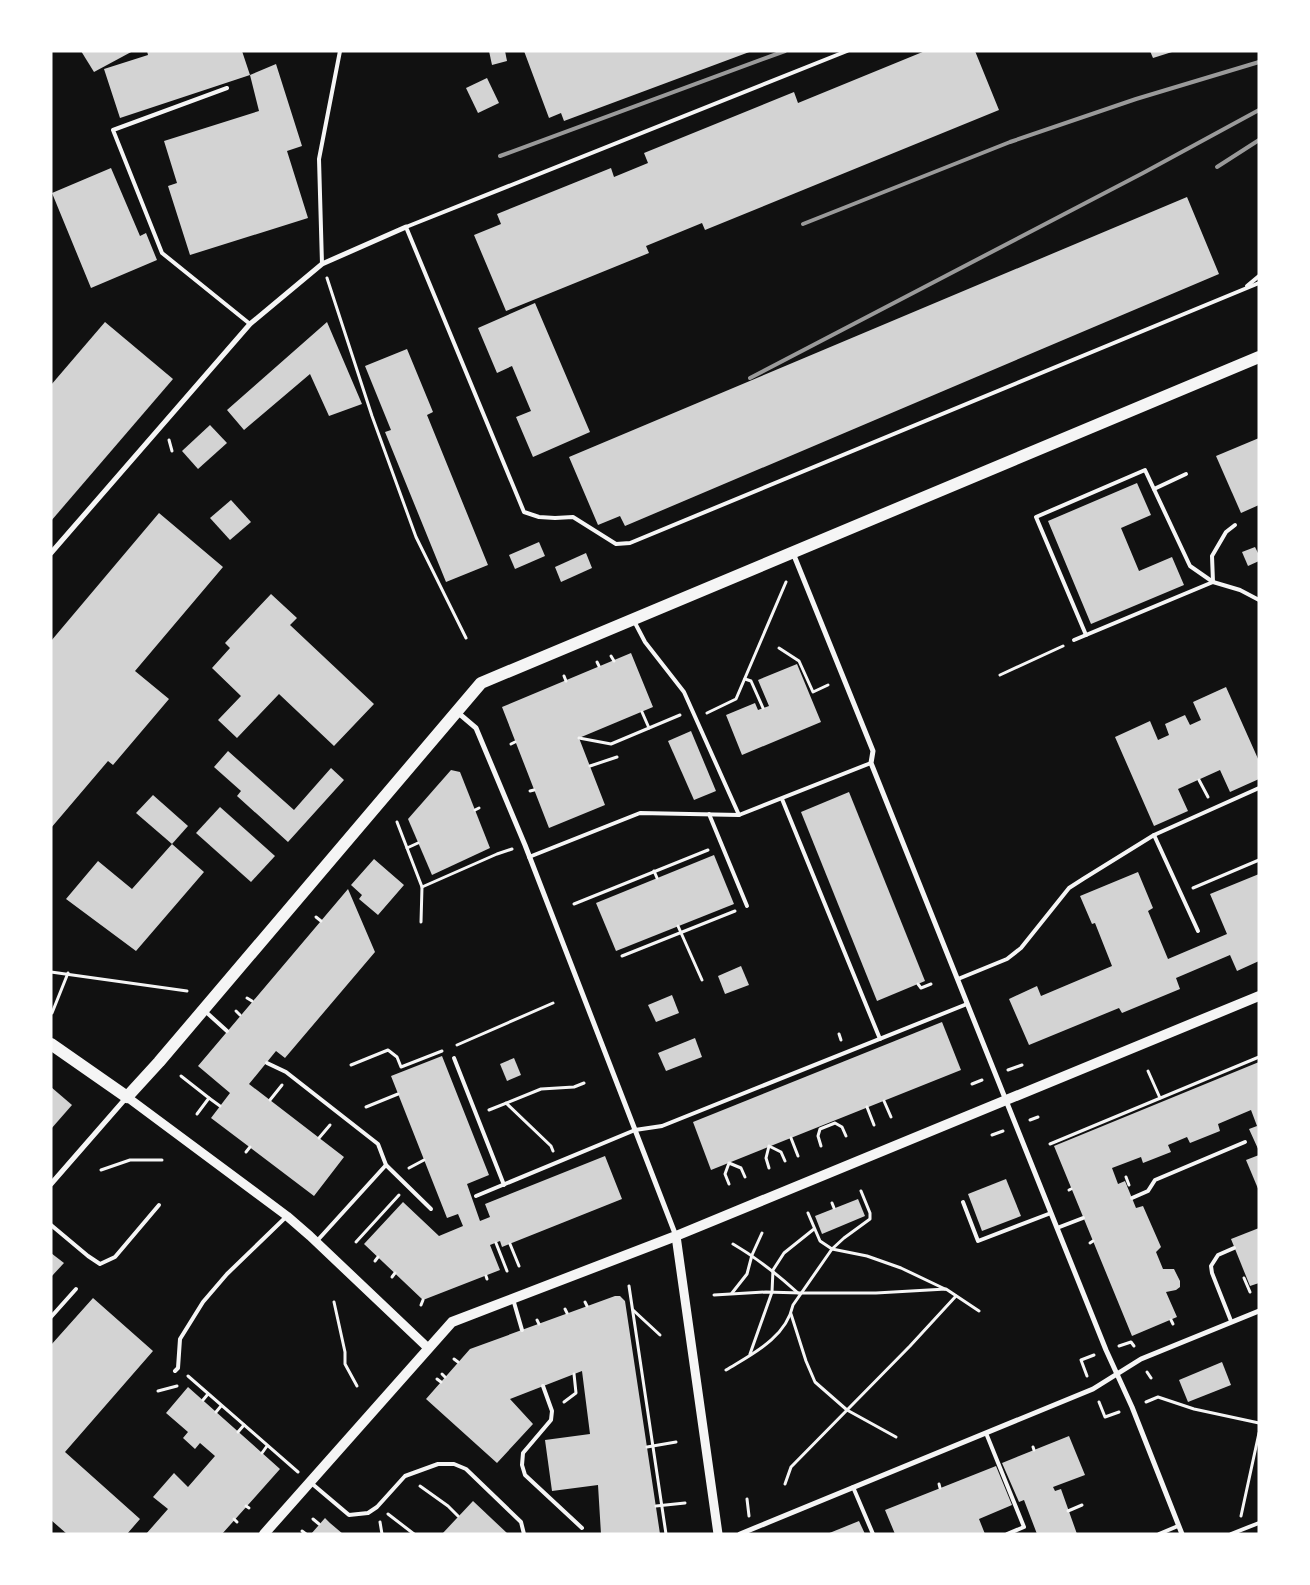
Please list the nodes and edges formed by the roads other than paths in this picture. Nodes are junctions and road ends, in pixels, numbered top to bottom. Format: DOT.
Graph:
graph roads {
  1 [pos="340,51"];
  2 [pos="848,51"];
  3 [pos="227,88"];
  4 [pos="406,227"];
  5 [pos="322,264"];
  6 [pos="1259,276"];
  7 [pos="1259,283"];
  8 [pos="1244,289"];
  9 [pos="250,324"];
  10 [pos="1259,357"];
  11 [pos="1186,474"];
  12 [pos="1154,489"];
  13 [pos="1235,525"];
  14 [pos="793,552"];
  15 [pos="51,553"];
  16 [pos="1213,582"];
  17 [pos="1259,600"];
  18 [pos="634,619"];
  19 [pos="1086,635"];
  20 [pos="1074,640"];
  21 [pos="456,711"];
  22 [pos="871,763"];
  23 [pos="1259,788"];
  24 [pos="782,799"];
  25 [pos="709,814"];
  26 [pos="739,816"];
  27 [pos="1154,835"];
  28 [pos="529,857"];
  29 [pos="747,906"];
  30 [pos="1198,932"];
  31 [pos="958,979"];
  32 [pos="1259,996"];
  33 [pos="967,1004"];
  34 [pos="202,1009"];
  35 [pos="227,1030"];
  36 [pos="880,1039"];
  37 [pos="51,1044"];
  38 [pos="454,1058"];
  39 [pos="267,1063"];
  40 [pos="127,1097"];
  41 [pos="1006,1101"];
  42 [pos="635,1130"];
  43 [pos="1245,1142"];
  44 [pos="386,1164"];
  45 [pos="51,1184"];
  46 [pos="504,1185"];
  47 [pos="476,1196"];
  48 [pos="1132,1198"];
  49 [pos="963,1202"];
  50 [pos="159,1205"];
  51 [pos="431,1209"];
  52 [pos="1051,1213"];
  53 [pos="287,1216"];
  54 [pos="1083,1218"];
  55 [pos="51,1225"];
  56 [pos="1057,1228"];
  57 [pos="676,1236"];
  58 [pos="316,1242"];
  59 [pos="1234,1248"];
  60 [pos="76,1289"];
  61 [pos="513,1299"];
  62 [pos="1259,1310"];
  63 [pos="51,1317"];
  64 [pos="1231,1322"];
  65 [pos="522,1330"];
  66 [pos="428,1348"];
  67 [pos="177,1369"];
  68 [pos="1118,1374"];
  69 [pos="543,1386"];
  70 [pos="986,1433"];
  71 [pos="310,1482"];
  72 [pos="853,1487"];
  73 [pos="1259,1523"];
  74 [pos="1178,1526"];
  75 [pos="582,1528"];
  76 [pos="264,1534"];
  77 [pos="524,1534"];
  78 [pos="718,1534"];
  79 [pos="740,1534"];
  80 [pos="872,1534"];
  81 [pos="1007,1534"];
  82 [pos="1159,1534"];
  83 [pos="1182,1534"];
  84 [pos="1231,1534"];
  1 -- 5 [label="lane"];
  2 -- 4 [label="lane"];
  3 -- 9 [label="lane"];
  4 -- 5 [label="street"];
  4 -- 8 [label="lane"];
  5 -- 9 [label="street"];
  6 -- 8 [label="lane"];
  7 -- 8 [label="lane"];
  9 -- 15 [label="street"];
  10 -- 14 [label="main road"];
  11 -- 12 [label="lane"];
  12 -- 16 [label="lane"];
  12 -- 19 [label="lane"];
  13 -- 16 [label="lane"];
  14 -- 18 [label="main road"];
  14 -- 22 [label="street"];
  16 -- 17 [label="lane"];
  16 -- 19 [label="lane"];
  18 -- 21 [label="main road"];
  18 -- 26 [label="lane"];
  19 -- 20 [label="lane"];
  21 -- 28 [label="street"];
  21 -- 34 [label="main road"];
  22 -- 24 [label="lane"];
  22 -- 31 [label="street"];
  23 -- 27 [label="lane"];
  24 -- 26 [label="lane"];
  24 -- 36 [label="lane"];
  25 -- 26 [label="lane"];
  25 -- 28 [label="lane"];
  25 -- 29 [label="lane"];
  27 -- 30 [label="lane"];
  27 -- 31 [label="lane"];
  28 -- 42 [label="street"];
  31 -- 33 [label="street"];
  32 -- 41 [label="main road"];
  33 -- 36 [label="lane"];
  33 -- 41 [label="street"];
  34 -- 35 [label="lane"];
  34 -- 40 [label="main road"];
  36 -- 42 [label="lane"];
  37 -- 40 [label="main road"];
  38 -- 46 [label="lane"];
  39 -- 44 [label="lane"];
  40 -- 45 [label="street"];
  40 -- 53 [label="street"];
  41 -- 52 [label="street"];
  41 -- 57 [label="main road"];
  42 -- 46 [label="lane"];
  42 -- 57 [label="street"];
  43 -- 48 [label="lane"];
  44 -- 51 [label="lane"];
  44 -- 58 [label="lane"];
  46 -- 47 [label="lane"];
  49 -- 52 [label="lane"];
  50 -- 55 [label="lane"];
  52 -- 56 [label="street"];
  53 -- 58 [label="street"];
  53 -- 67 [label="lane"];
  54 -- 56 [label="lane"];
  56 -- 68 [label="street"];
  57 -- 61 [label="main road"];
  57 -- 78 [label="street"];
  58 -- 66 [label="street"];
  59 -- 64 [label="lane"];
  60 -- 63 [label="lane"];
  61 -- 65 [label="lane"];
  61 -- 66 [label="main road"];
  62 -- 64 [label="street"];
  64 -- 68 [label="street"];
  66 -- 71 [label="main road"];
  68 -- 70 [label="street"];
  68 -- 74 [label="street"];
  69 -- 75 [label="lane"];
  70 -- 72 [label="street"];
  70 -- 81 [label="lane"];
  71 -- 76 [label="main road"];
  71 -- 77 [label="lane"];
  72 -- 79 [label="street"];
  72 -- 80 [label="lane"];
  73 -- 84 [label="lane"];
  74 -- 82 [label="lane"];
  74 -- 83 [label="street"];
}
